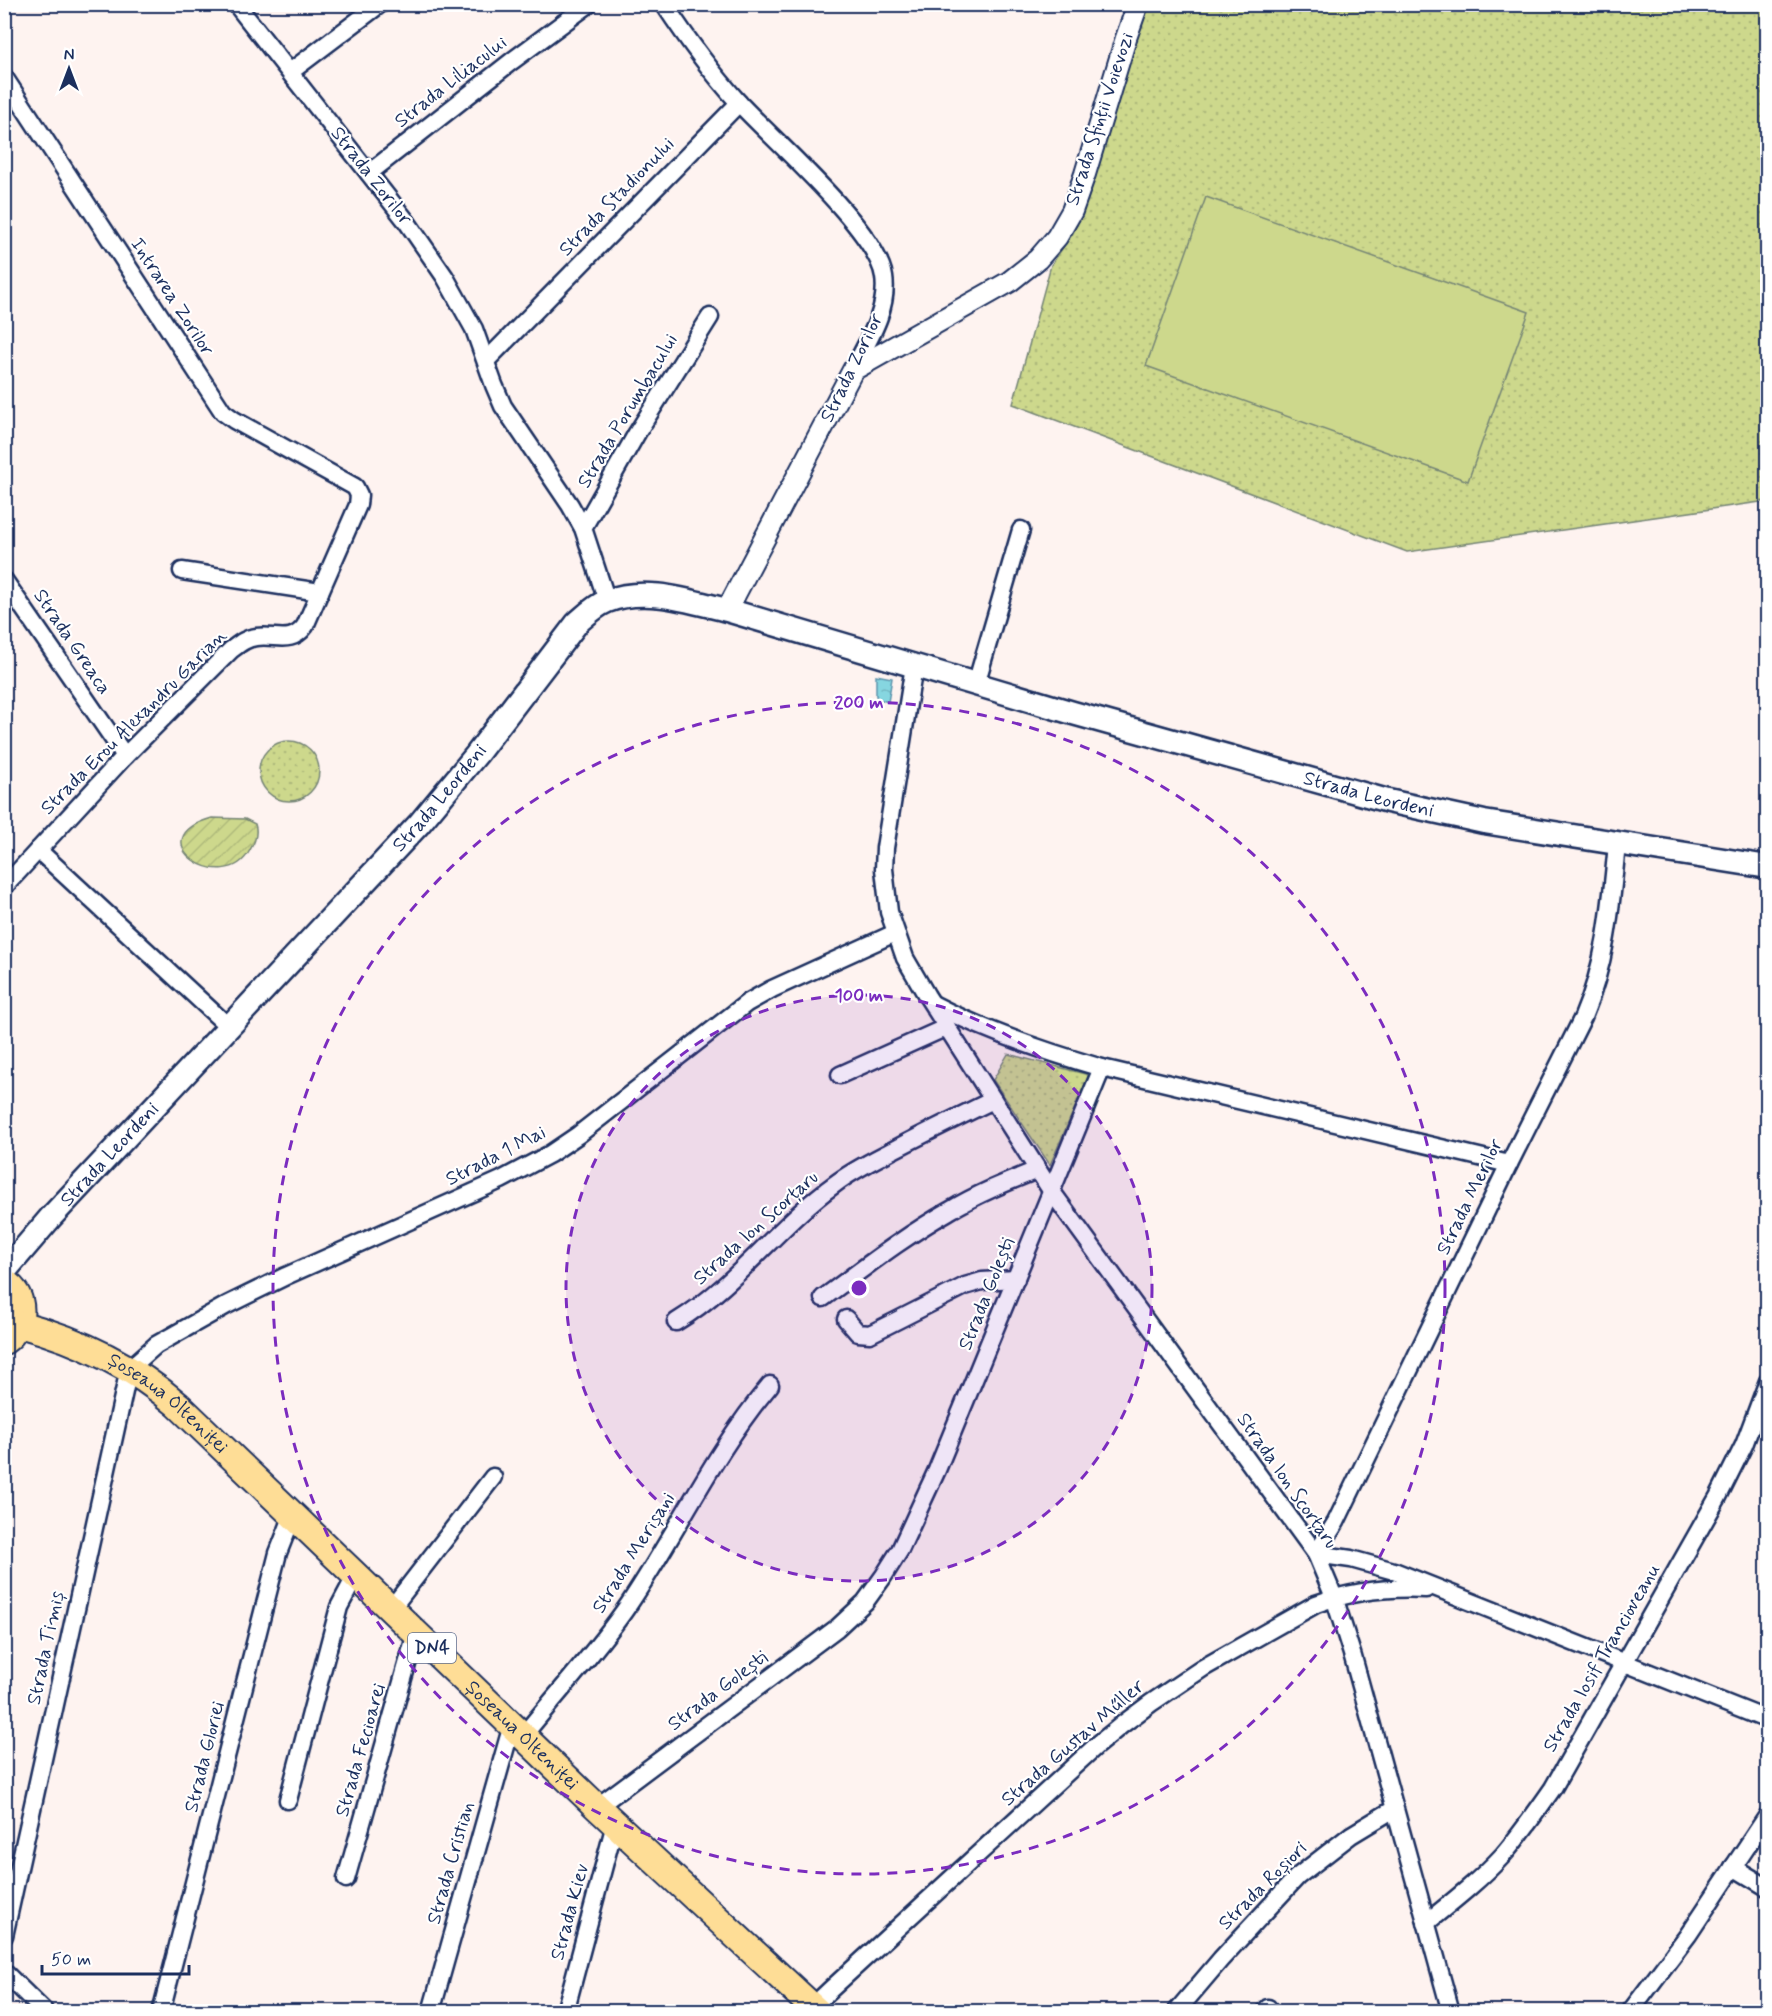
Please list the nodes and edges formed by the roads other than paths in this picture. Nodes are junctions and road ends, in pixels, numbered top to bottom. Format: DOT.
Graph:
graph roads {
  1 [pos="236,4"];
  2 [pos="380,4"];
  3 [pos="590,4"];
  4 [pos="664,4"];
  5 [pos="1138,4"];
  6 [pos="290,72"];
  7 [pos="4,76"];
  8 [pos="739,103"];
  9 [pos="369,173"];
  10 [pos="710,317"];
  11 [pos="486,361"];
  12 [pos="853,370"];
  13 [pos="355,487"];
  14 [pos="583,528"];
  15 [pos="1021,530"];
  16 [pos="182,571"];
  17 [pos="4,580"];
  18 [pos="320,592"];
  19 [pos="607,601"];
  20 [pos="727,610"];
  21 [pos="914,666"];
  22 [pos="976,684"];
  23 [pos="125,756"];
  24 [pos="1617,844"];
  25 [pos="38,850"];
  26 [pos="1767,867"];
  27 [pos="4,887"];
  28 [pos="895,933"];
  29 [pos="932,1004"];
  30 [pos="947,1027"];
  31 [pos="230,1028"];
  32 [pos="1102,1068"];
  33 [pos="840,1076"];
  34 [pos="993,1100"];
  35 [pos="1509,1164"];
  36 [pos="1036,1170"];
  37 [pos="1052,1192"];
  38 [pos="4,1272"];
  39 [pos="1016,1279"];
  40 [pos="4,1282"];
  41 [pos="823,1298"];
  42 [pos="846,1319"];
  43 [pos="676,1322"];
  44 [pos="12,1332"];
  45 [pos="129,1369"];
  46 [pos="1767,1381"];
  47 [pos="770,1385"];
  48 [pos="493,1477"];
  49 [pos="293,1515"];
  50 [pos="1316,1554"];
  51 [pos="356,1575"];
  52 [pos="1441,1589"];
  53 [pos="1334,1597"];
  54 [pos="391,1609"];
  55 [pos="416,1633"];
  56 [pos="1624,1662"];
  57 [pos="1767,1720"];
  58 [pos="518,1731"];
  59 [pos="288,1800"];
  60 [pos="1394,1809"];
  61 [pos="1767,1815"];
  62 [pos="606,1816"];
  63 [pos="1733,1867"];
  64 [pos="346,1879"];
  65 [pos="1767,1888"];
  66 [pos="1426,1923"];
  67 [pos="4,1936"];
  68 [pos="4,1972"];
  69 [pos="814,2010"];
  70 [pos="45,2012"];
  71 [pos="161,2012"];
  72 [pos="431,2012"];
  73 [pos="565,2012"];
  74 [pos="1176,2012"];
  75 [pos="1450,2012"];
  76 [pos="1630,2012"];
  1 -- 6 [label="street, Strada Zorilor"];
  2 -- 6 [label="street"];
  3 -- 9 [label="street, Strada Liliacului"];
  4 -- 8 [label="street, Strada Zorilor"];
  5 -- 12 [label="street, Strada Sfinții Voievozi"];
  6 -- 9 [label="street, Strada Zorilor"];
  7 -- 13 [label="street, Intrarea Zorilor"];
  8 -- 11 [label="street, Strada Stadionului"];
  8 -- 12 [label="street, Strada Zorilor"];
  9 -- 11 [label="street, Strada Zorilor"];
  10 -- 14 [label="street, Strada Porumbacului"];
  11 -- 14 [label="street, Strada Porumbacului"];
  12 -- 20 [label="street, Strada Zorilor"];
  13 -- 18 [label="street, Strada Erou Alexandru Garian"];
  14 -- 19 [label="street, Strada Porumbacului"];
  15 -- 22 [label="street"];
  16 -- 18 [label="street"];
  17 -- 23 [label="street, Strada Greaca"];
  18 -- 23 [label="street, Strada Erou Alexandru Garian"];
  19 -- 20 [label="main road, Strada Leordeni"];
  19 -- 31 [label="main road, Strada Leordeni"];
  20 -- 21 [label="main road, Strada Leordeni"];
  21 -- 22 [label="main road, Strada Leordeni"];
  21 -- 28 [label="street, Strada Ion Scorțaru"];
  22 -- 24 [label="main road, Strada Leordeni"];
  23 -- 25 [label="street, Strada Erou Alexandru Garian"];
  24 -- 26 [label="main road, Strada Leordeni"];
  24 -- 35 [label="street, Strada Merilor"];
  25 -- 27 [label="street, Strada Erou Alexandru Garian"];
  25 -- 31 [label="street"];
  28 -- 29 [label="street, Strada Ion Scorțaru"];
  28 -- 45 [label="street, Strada 1 Mai"];
  29 -- 30 [label="street, Strada Ion Scorțaru"];
  29 -- 32 [label="street"];
  30 -- 33 [label="street"];
  30 -- 34 [label="street, Strada Ion Scorțaru"];
  31 -- 38 [label="main road, Strada Leordeni"];
  32 -- 35 [label="street"];
  32 -- 37 [label="street, Strada Golești"];
  34 -- 36 [label="street, Strada Ion Scorțaru"];
  34 -- 43 [label="street, Strada Ion Scorțaru"];
  35 -- 50 [label="street, Strada Merilor"];
  36 -- 37 [label="street, Strada Ion Scorțaru"];
  36 -- 41 [label="street"];
  37 -- 39 [label="street, Strada Golești"];
  37 -- 50 [label="street, Strada Ion Scorțaru"];
  39 -- 42 [label="street"];
  39 -- 62 [label="street, Strada Golești"];
  40 -- 44 [label="main road, Șoseaua Olteniței / DN4"];
  44 -- 45 [label="main road, Șoseaua Olteniței / DN4"];
  45 -- 49 [label="main road, Șoseaua Olteniței / DN4"];
  45 -- 67 [label="street, Strada Timiș"];
  46 -- 56 [label="street, Strada Iosif Trancioveanu"];
  47 -- 58 [label="street, Strada Merișani"];
  48 -- 54 [label="street"];
  49 -- 51 [label="main road, Șoseaua Olteniței / DN4"];
  49 -- 71 [label="street, Strada Gloriei"];
  50 -- 52 [label="street, Strada Gustav Műller"];
  50 -- 53 [label="street, Strada Ion Scorțaru"];
  51 -- 54 [label="main road, Șoseaua Olteniței / DN4"];
  51 -- 59 [label="street"];
  52 -- 53 [label="street, Strada Gustav Műller"];
  52 -- 56 [label="street, Strada Gustav Műller"];
  53 -- 60 [label="street, Strada Ion Scorțaru"];
  53 -- 69 [label="street, Strada Gustav Műller"];
  54 -- 55 [label="main road, Șoseaua Olteniței / DN4"];
  55 -- 58 [label="main road, Șoseaua Olteniței / DN4"];
  55 -- 64 [label="street, Strada Fecioarei"];
  56 -- 57 [label="street, Strada Gustav Műller"];
  56 -- 66 [label="street, Strada Iosif Trancioveanu"];
  58 -- 62 [label="main road, Șoseaua Olteniței / DN4"];
  58 -- 72 [label="street, Strada Cristian"];
  60 -- 66 [label="street, Strada Ion Scorțaru"];
  60 -- 74 [label="street, Strada Roșiori"];
  61 -- 63 [label="street"];
  62 -- 69 [label="main road, Șoseaua Olteniței / DN4"];
  62 -- 73 [label="street, Strada Kiev"];
  63 -- 65 [label="street"];
  63 -- 76 [label="street"];
  66 -- 75 [label="street, Strada Ion Scorțaru"];
  68 -- 70 [label="street"];
}
